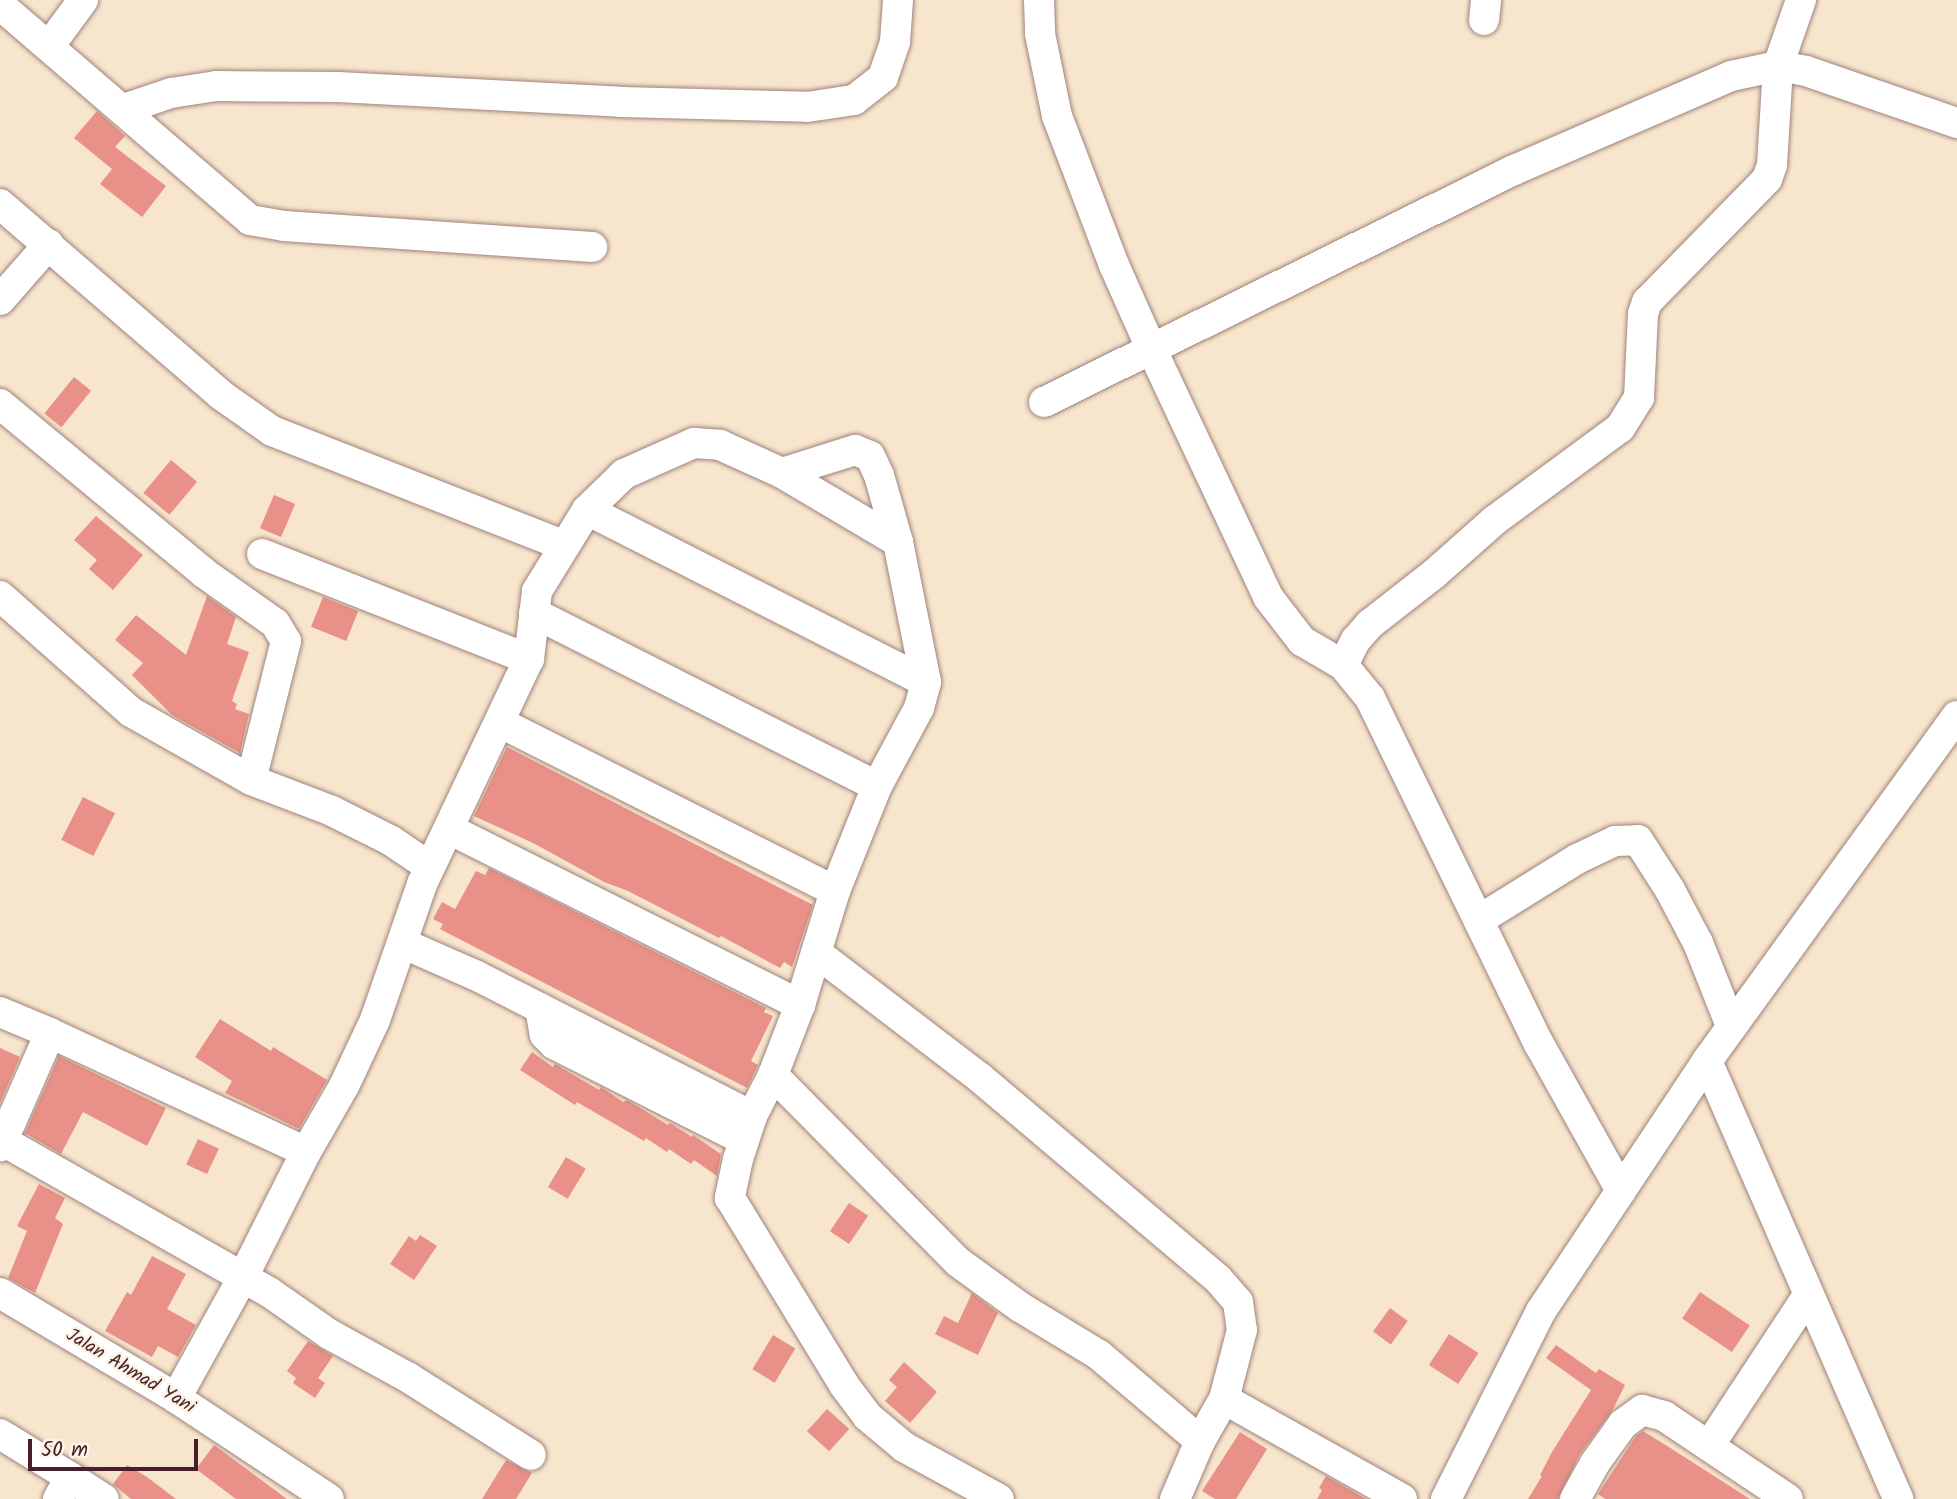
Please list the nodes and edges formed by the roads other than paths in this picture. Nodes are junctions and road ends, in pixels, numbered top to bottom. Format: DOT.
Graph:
graph roads {
  1 [pos="83,0"];
  2 [pos="898,0"];
  3 [pos="1039,0"];
  4 [pos="1801,0"];
  5 [pos="0,5"];
  6 [pos="50,45"];
  7 [pos="1778,66"];
  8 [pos="124,109"];
  9 [pos="1957,123"];
  10 [pos="0,204"];
  11 [pos="49,244"];
  12 [pos="592,247"];
  13 [pos="0,300"];
  14 [pos="1150,348"];
  15 [pos="1044,402"];
  16 [pos="0,404"];
  17 [pos="782,473"];
  18 [pos="587,510"];
  19 [pos="898,542"];
  20 [pos="563,545"];
  21 [pos="262,554"];
  22 [pos="0,596"];
  23 [pos="534,613"];
  24 [pos="530,659"];
  25 [pos="1343,665"];
  26 [pos="926,682"];
  27 [pos="1957,716"];
  28 [pos="501,723"];
  29 [pos="251,780"];
  30 [pos="877,786"];
  31 [pos="449,829"];
  32 [pos="430,867"];
  33 [pos="835,891"];
  34 [pos="1479,920"];
  35 [pos="402,943"];
  36 [pos="818,954"];
  37 [pos="800,1005"];
  38 [pos="0,1012"];
  39 [pos="1731,1027"];
  40 [pos="50,1032"];
  41 [pos="1707,1061"];
  42 [pos="773,1075"];
  43 [pos="748,1128"];
  44 [pos="1,1144"];
  45 [pos="306,1152"];
  46 [pos="1621,1191"];
  47 [pos="242,1279"];
  48 [pos="0,1293"];
  49 [pos="1807,1297"];
  50 [pos="176,1398"];
  51 [pos="1224,1399"];
  52 [pos="0,1434"];
  53 [pos="1200,1441"];
  54 [pos="1709,1446"];
  55 [pos="531,1455"];
  56 [pos="64,1488"];
  57 [pos="104,1499"];
  58 [pos="329,1499"];
  59 [pos="999,1499"];
  60 [pos="1175,1499"];
  61 [pos="1402,1499"];
  62 [pos="1446,1499"];
  63 [pos="1575,1499"];
  64 [pos="1788,1499"];
  65 [pos="1898,1499"];
  1 -- 6 [label="street"];
  2 -- 8 [label="street"];
  3 -- 14 [label="street"];
  4 -- 7 [label="street"];
  5 -- 6 [label="street"];
  6 -- 8 [label="street"];
  7 -- 9 [label="street"];
  7 -- 14 [label="street"];
  7 -- 25 [label="street"];
  8 -- 12 [label="street"];
  10 -- 11 [label="street"];
  11 -- 13 [label="street"];
  11 -- 20 [label="street"];
  14 -- 15 [label="street"];
  14 -- 25 [label="street"];
  16 -- 29 [label="street"];
  17 -- 18 [label="street"];
  17 -- 19 [label="street"];
  17 -- 19 [label="street"];
  18 -- 20 [label="street"];
  18 -- 26 [label="street"];
  19 -- 26 [label="street"];
  20 -- 23 [label="street"];
  21 -- 24 [label="street"];
  22 -- 29 [label="street"];
  23 -- 24 [label="street"];
  23 -- 30 [label="street"];
  24 -- 28 [label="street"];
  25 -- 34 [label="street"];
  26 -- 30 [label="street"];
  27 -- 39 [label="street"];
  28 -- 31 [label="street"];
  28 -- 33 [label="street"];
  29 -- 32 [label="street"];
  30 -- 33 [label="street"];
  31 -- 32 [label="street"];
  31 -- 37 [label="street"];
  32 -- 35 [label="street"];
  33 -- 36 [label="street"];
  34 -- 39 [label="street"];
  34 -- 46 [label="street"];
  35 -- 43 [label="street"];
  35 -- 45 [label="street"];
  36 -- 37 [label="street"];
  36 -- 51 [label="street"];
  37 -- 42 [label="street"];
  38 -- 40 [label="street"];
  39 -- 41 [label="street"];
  40 -- 44 [label="street"];
  40 -- 45 [label="street"];
  41 -- 46 [label="street"];
  41 -- 49 [label="street"];
  42 -- 43 [label="street"];
  42 -- 53 [label="street"];
  43 -- 59 [label="street"];
  44 -- 47 [label="street"];
  45 -- 47 [label="street"];
  46 -- 62 [label="street"];
  47 -- 50 [label="street"];
  47 -- 55 [label="street"];
  48 -- 50 [label="street, Jalan Ahmad Yani"];
  49 -- 54 [label="street"];
  49 -- 65 [label="street"];
  50 -- 58 [label="street, Jalan Ahmad Yani"];
  51 -- 53 [label="street"];
  51 -- 61 [label="street"];
  52 -- 56 [label="street"];
  53 -- 60 [label="street"];
  54 -- 63 [label="street"];
  54 -- 64 [label="street"];
  56 -- 57 [label="street"];
}
